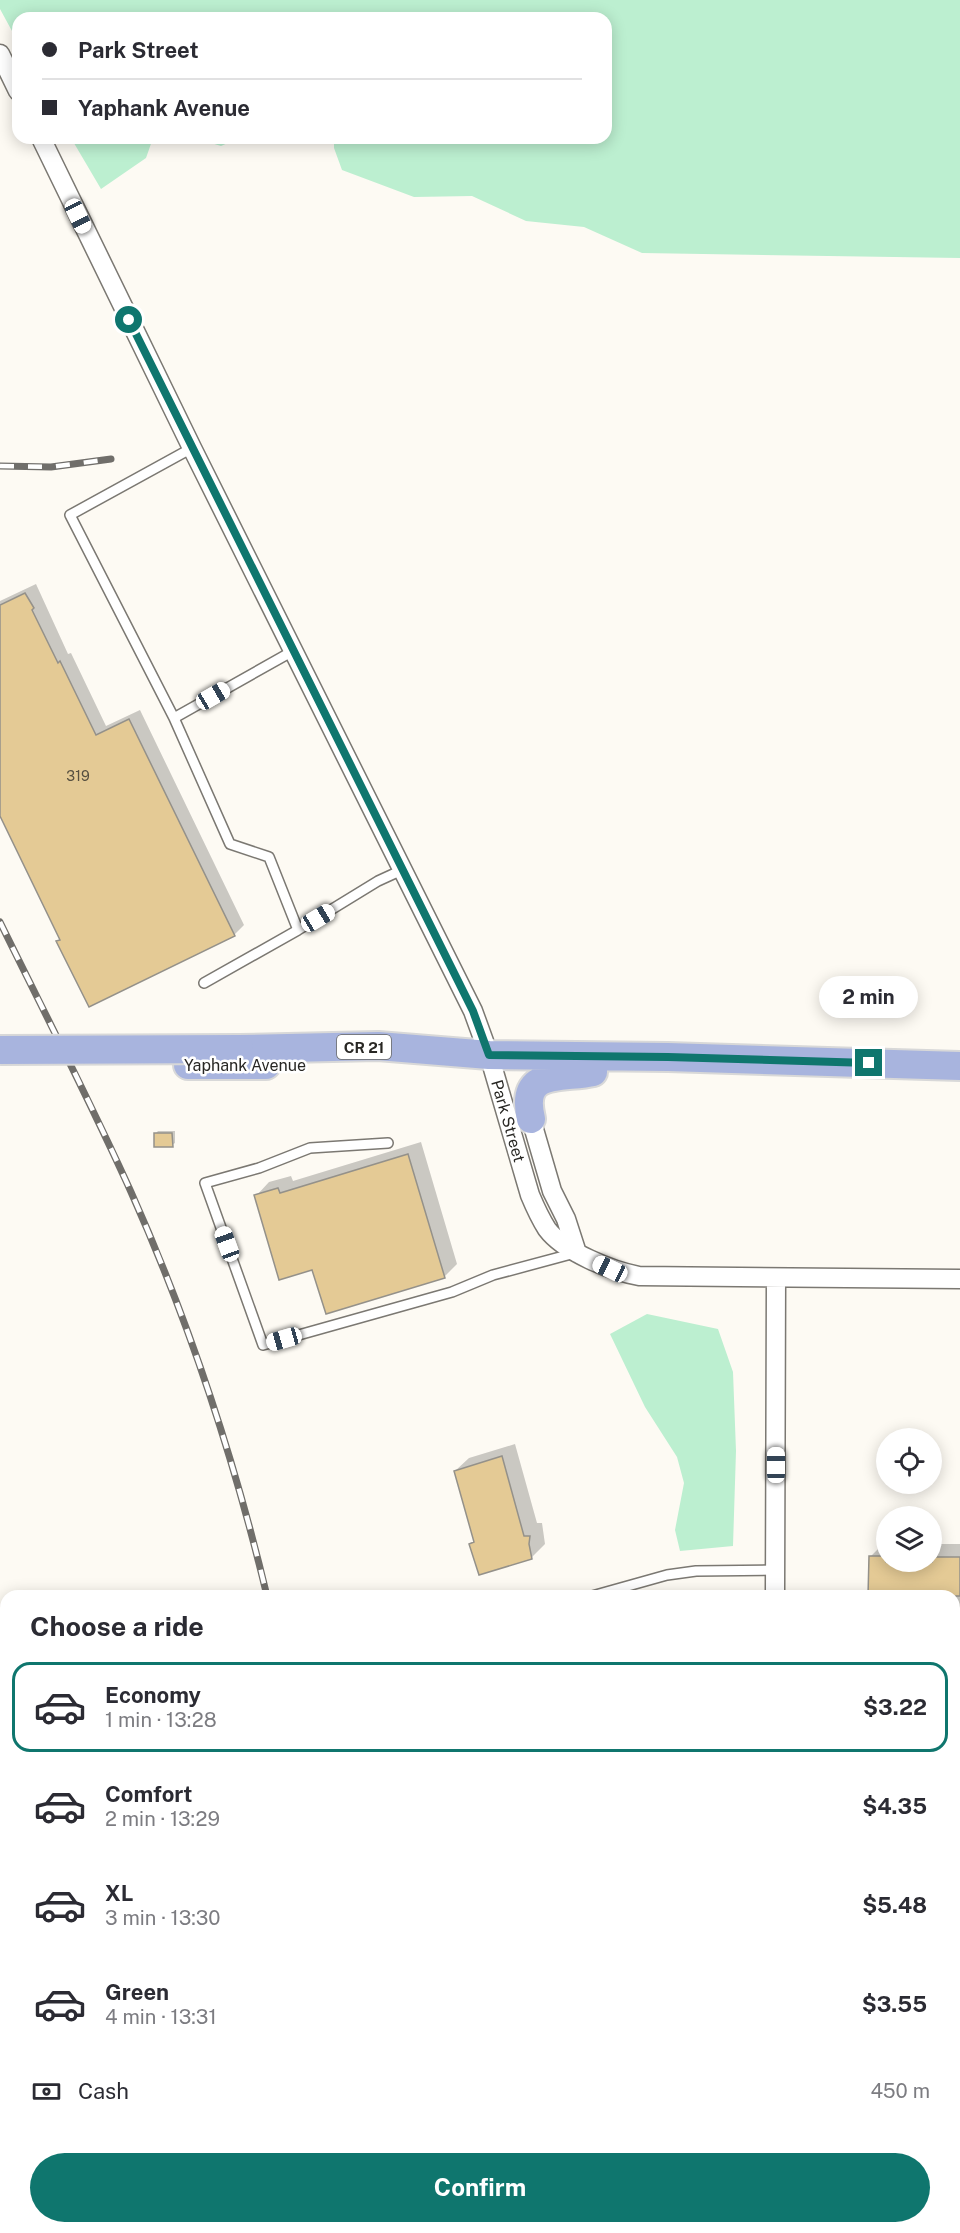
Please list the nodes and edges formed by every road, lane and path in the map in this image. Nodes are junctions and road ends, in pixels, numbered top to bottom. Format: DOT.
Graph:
graph roads {
  1 [pos="0,54"];
  2 [pos="12,79"];
  3 [pos="44,144"];
  4 [pos="192,448"];
  5 [pos="293,651"];
  6 [pos="174,718"];
  7 [pos="402,870"];
  8 [pos="298,930"];
  9 [pos="204,983"];
  10 [pos="0,1050"];
  11 [pos="489,1055"];
  12 [pos="239,1057"];
  13 [pos="668,1057"];
  14 [pos="0,1065"];
  15 [pos="960,1066"];
  16 [pos="531,1119"];
  17 [pos="388,1143"];
  18 [pos="577,1253"];
  19 [pos="776,1278"];
  20 [pos="960,1279"];
  21 [pos="775,1570"];
  22 [pos="613,1590"];
  23 [pos="775,1590"];
  1 -- 2 [label="street"];
  3 -- 4 [label="street, Park Street"];
  4 -- 5 [label="street, Park Street"];
  4 -- 6 [label="lane"];
  5 -- 6 [label="lane"];
  5 -- 7 [label="street, Park Street"];
  6 -- 8 [label="lane"];
  7 -- 8 [label="lane"];
  7 -- 11 [label="street, Park Street"];
  8 -- 9 [label="lane"];
  10 -- 12 [label="main road, Yaphank Avenue / CR 21, bridge"];
  11 -- 12 [label="main road, Yaphank Avenue / CR 21"];
  11 -- 13 [label="main road, Yaphank Avenue / CR 21"];
  11 -- 18 [label="street, Park Street"];
  12 -- 14 [label="main road, Yaphank Avenue / CR 21"];
  13 -- 15 [label="main road, Yaphank Avenue / CR 21"];
  13 -- 16 [label="main road"];
  16 -- 18 [label="street, Park Street"];
  17 -- 18 [label="lane"];
  18 -- 19 [label="street, Park Street"];
  19 -- 20 [label="street, Park Street"];
  19 -- 21 [label="street"];
  21 -- 22 [label="lane"];
  21 -- 23 [label="street"];
}
